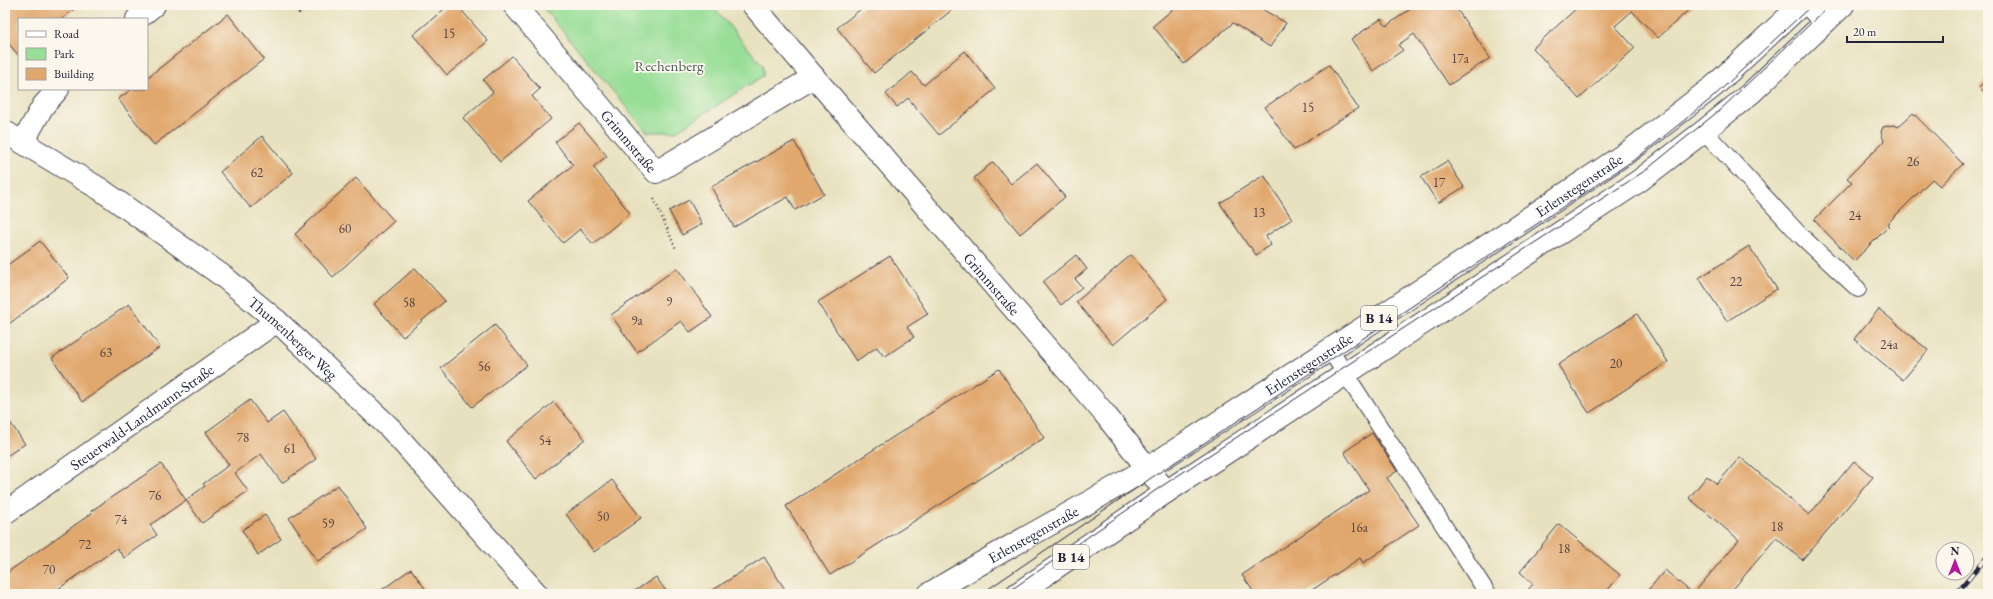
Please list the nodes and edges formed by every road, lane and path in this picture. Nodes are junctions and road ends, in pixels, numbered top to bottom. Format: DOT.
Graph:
graph roads {
  1 [pos="154,5"];
  2 [pos="514,5"];
  3 [pos="753,5"];
  4 [pos="1801,5"];
  5 [pos="1809,5"];
  6 [pos="1843,5"];
  7 [pos="138,18"];
  8 [pos="1825,22"];
  9 [pos="814,78"];
  10 [pos="57,90"];
  11 [pos="1704,131"];
  12 [pos="14,137"];
  13 [pos="656,172"];
  14 [pos="676,249"];
  15 [pos="1858,289"];
  16 [pos="277,321"];
  17 [pos="1330,350"];
  18 [pos="1346,374"];
  19 [pos="1148,468"];
  20 [pos="1166,492"];
  21 [pos="5,513"];
  22 [pos="537,594"];
  23 [pos="929,594"];
  24 [pos="1017,594"];
  25 [pos="1488,594"];
  1 -- 7 [label="street"];
  2 -- 13 [label="street, Grimmstraße"];
  3 -- 9 [label="street, Grimmstraße"];
  4 -- 17 [label="street, Erlenstegenstraße / B 14"];
  5 -- 8 [label="street"];
  6 -- 8 [label="street, Erlenstegenstraße / B 14"];
  8 -- 11 [label="street, Erlenstegenstraße / B 14"];
  9 -- 13 [label="street, Grimmstraße"];
  9 -- 19 [label="street, Grimmstraße"];
  10 -- 12 [label="street"];
  11 -- 15 [label="lane"];
  11 -- 18 [label="street, Erlenstegenstraße / B 14"];
  12 -- 16 [label="street, Thumenberger Weg"];
  13 -- 14 [label="path"];
  16 -- 21 [label="street, Steuerwald-Landmann-Straße"];
  16 -- 22 [label="street, Thumenberger Weg"];
  17 -- 18 [label="lane"];
  17 -- 19 [label="street, Erlenstegenstraße / B 14"];
  18 -- 20 [label="street, Erlenstegenstraße / B 14"];
  18 -- 25 [label="lane"];
  19 -- 20 [label="street, Grimmstraße"];
  19 -- 23 [label="street, Erlenstegenstraße / B 14"];
  20 -- 24 [label="street, Erlenstegenstraße / B 14"];
}
